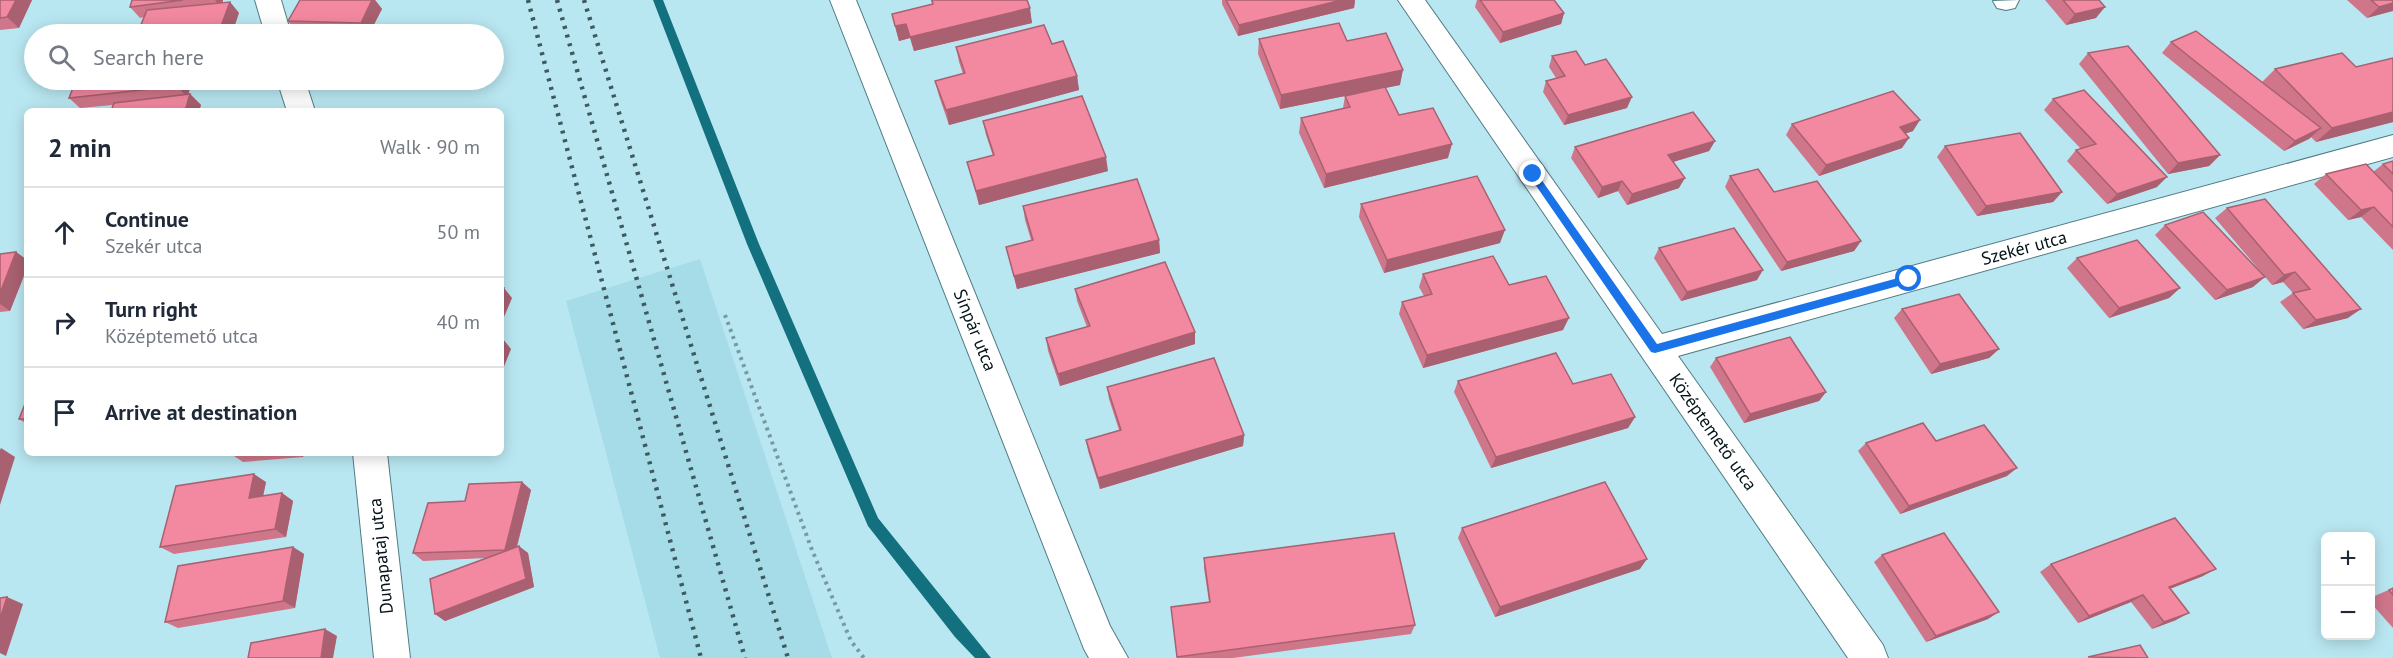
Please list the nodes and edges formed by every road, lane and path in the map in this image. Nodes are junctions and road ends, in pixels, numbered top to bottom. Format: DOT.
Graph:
graph roads {
  1 [pos="268,0"];
  2 [pos="843,0"];
  3 [pos="1411,0"];
  4 [pos="275,24"];
  5 [pos="294,90"];
  6 [pos="300,108"];
  7 [pos="2393,146"];
  8 [pos="725,315"];
  9 [pos="1655,349"];
  10 [pos="370,456"];
  11 [pos="392,658"];
  12 [pos="864,658"];
  13 [pos="1110,658"];
  14 [pos="1870,658"];
  1 -- 4 [label="street"];
  2 -- 13 [label="street, Sínpár utca"];
  3 -- 9 [label="street, Középtemető utca"];
  5 -- 6 [label="street"];
  7 -- 9 [label="street, Szekér utca"];
  8 -- 12 [label="path"];
  9 -- 14 [label="street, Középtemető utca"];
  10 -- 11 [label="street, Dunapataj utca"];
}
